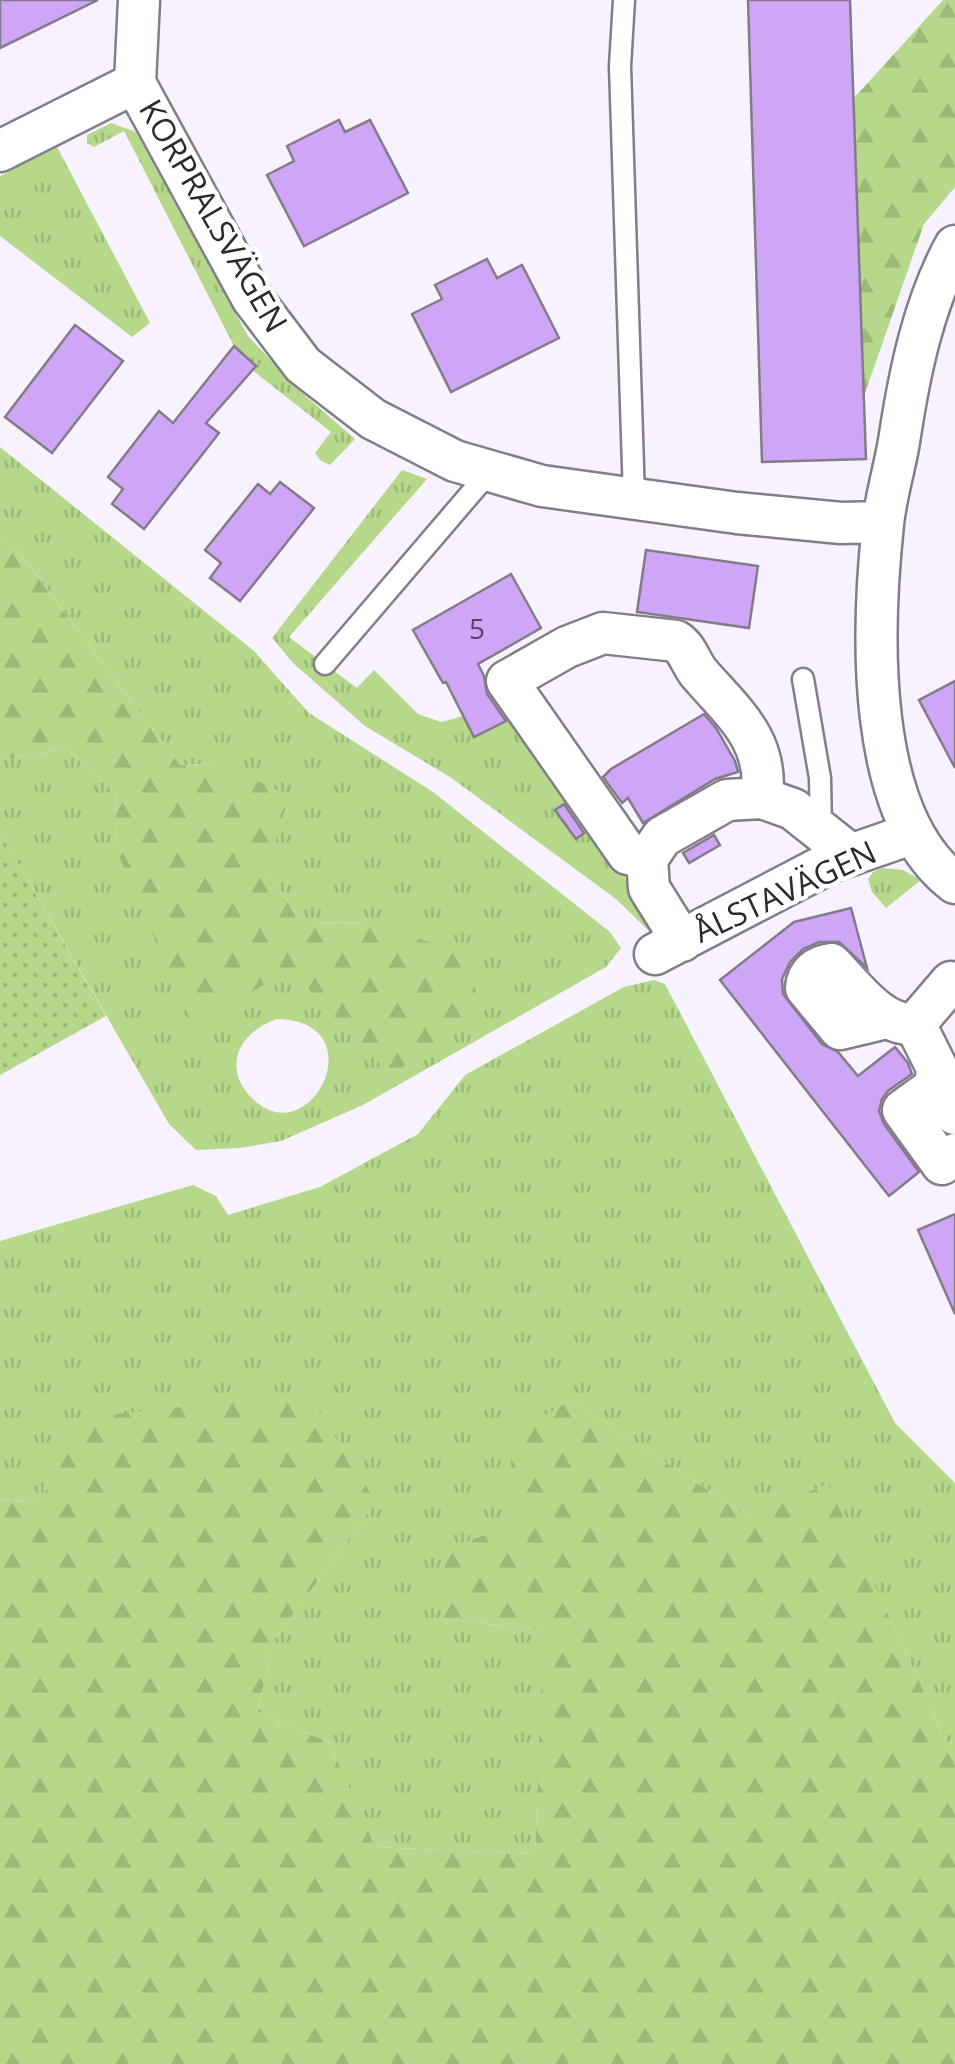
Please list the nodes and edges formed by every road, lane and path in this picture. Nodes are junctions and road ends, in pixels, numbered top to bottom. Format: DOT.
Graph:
graph roads {
  1 [pos="139,0"];
  2 [pos="624,0"];
  3 [pos="135,83"];
  4 [pos="0,151"];
  5 [pos="955,246"];
  6 [pos="490,471"];
  7 [pos="634,497"];
  8 [pos="883,522"];
  9 [pos="325,664"];
  10 [pos="803,679"];
  11 [pos="762,798"];
  12 [pos="911,834"];
  13 [pos="836,843"];
  14 [pos="647,860"];
  15 [pos="955,883"];
  16 [pos="952,982"];
  17 [pos="945,1100"];
  18 [pos="955,1154"];
  1 -- 3 [label="street, KORPRALSVÄGEN"];
  2 -- 7 [label="lane"];
  3 -- 4 [label="street"];
  3 -- 6 [label="street, KORPRALSVÄGEN"];
  5 -- 8 [label="street"];
  6 -- 7 [label="street, KORPRALSVÄGEN"];
  6 -- 9 [label="lane"];
  7 -- 8 [label="street, KORPRALSVÄGEN"];
  8 -- 12 [label="street"];
  10 -- 13 [label="lane"];
  11 -- 13 [label="street"];
  11 -- 14 [label="street"];
  11 -- 14 [label="street"];
  12 -- 13 [label="street, ÅLSTAVÄGEN"];
  12 -- 15 [label="street, ÅLSTAVÄGEN"];
  13 -- 14 [label="street, ÅLSTAVÄGEN"];
  16 -- 17 [label="street"];
  17 -- 18 [label="street"];
}
